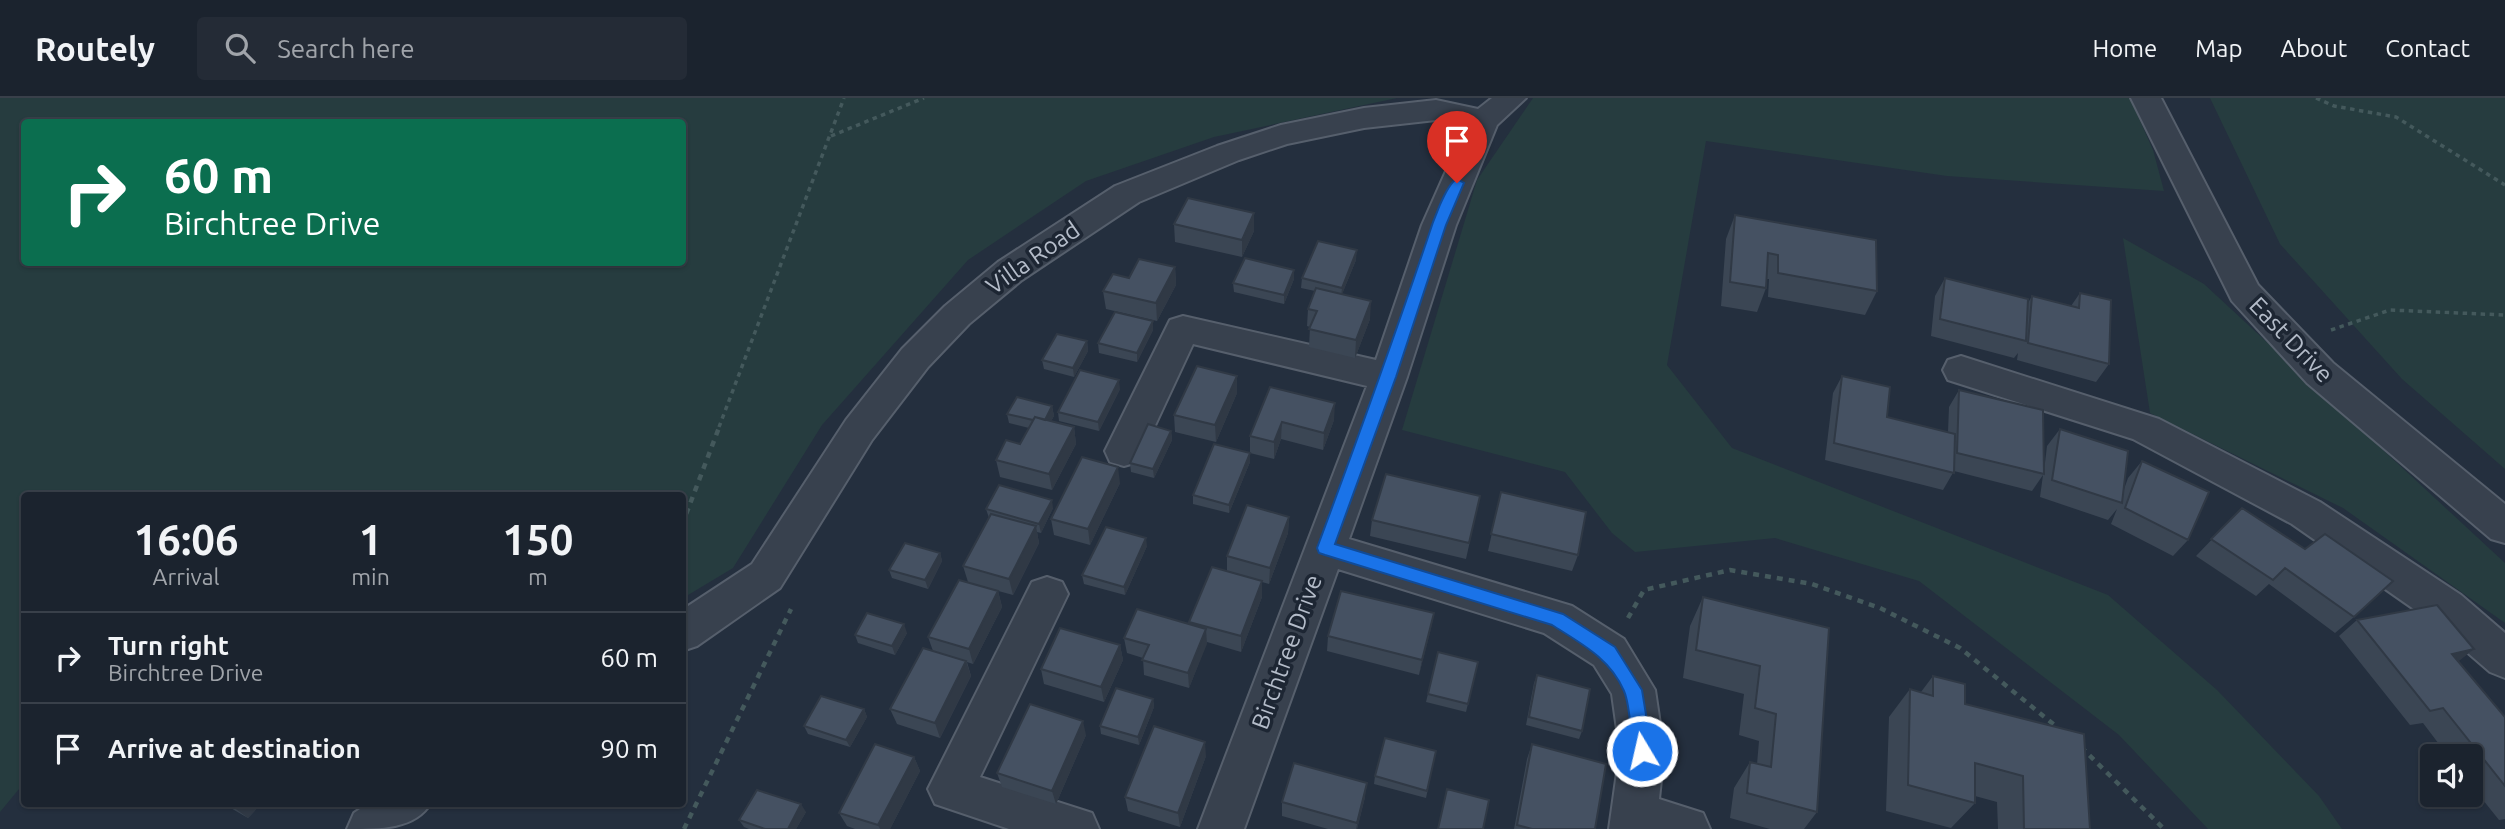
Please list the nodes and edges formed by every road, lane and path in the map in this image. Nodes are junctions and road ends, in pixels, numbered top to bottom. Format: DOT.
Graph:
graph roads {
  1 [pos="844,98"];
  2 [pos="924,98"];
  3 [pos="2146,98"];
  4 [pos="2316,98"];
  5 [pos="1498,109"];
  6 [pos="831,136"];
  7 [pos="2505,185"];
  8 [pos="2505,315"];
  9 [pos="2293,344"];
  10 [pos="1961,370"];
  11 [pos="1388,377"];
  12 [pos="1124,451"];
  13 [pos="686,515"];
  14 [pos="2505,527"];
  15 [pos="1325,548"];
  16 [pos="1047,594"];
  17 [pos="686,630"];
  18 [pos="1609,652"];
  19 [pos="2505,659"];
  20 [pos="2060,730"];
  21 [pos="2070,738"];
  22 [pos="402,807"];
  23 [pos="1633,822"];
  24 [pos="370,829"];
  25 [pos="1076,829"];
  26 [pos="1221,829"];
  27 [pos="1687,829"];
  28 [pos="2164,829"];
  1 -- 6 [label="path"];
  2 -- 6 [label="path"];
  3 -- 9 [label="street, East Drive"];
  4 -- 7 [label="path"];
  5 -- 11 [label="street, Birchtree Drive"];
  5 -- 17 [label="street, Villa Road"];
  6 -- 13 [label="path"];
  8 -- 9 [label="path"];
  9 -- 14 [label="street, East Drive"];
  10 -- 19 [label="street"];
  11 -- 12 [label="street"];
  11 -- 15 [label="street, Birchtree Drive"];
  15 -- 18 [label="street"];
  15 -- 26 [label="street, Birchtree Drive"];
  16 -- 25 [label="street"];
  18 -- 20 [label="path"];
  18 -- 23 [label="street"];
  21 -- 28 [label="path"];
  22 -- 24 [label="street"];
  23 -- 27 [label="street"];
}
